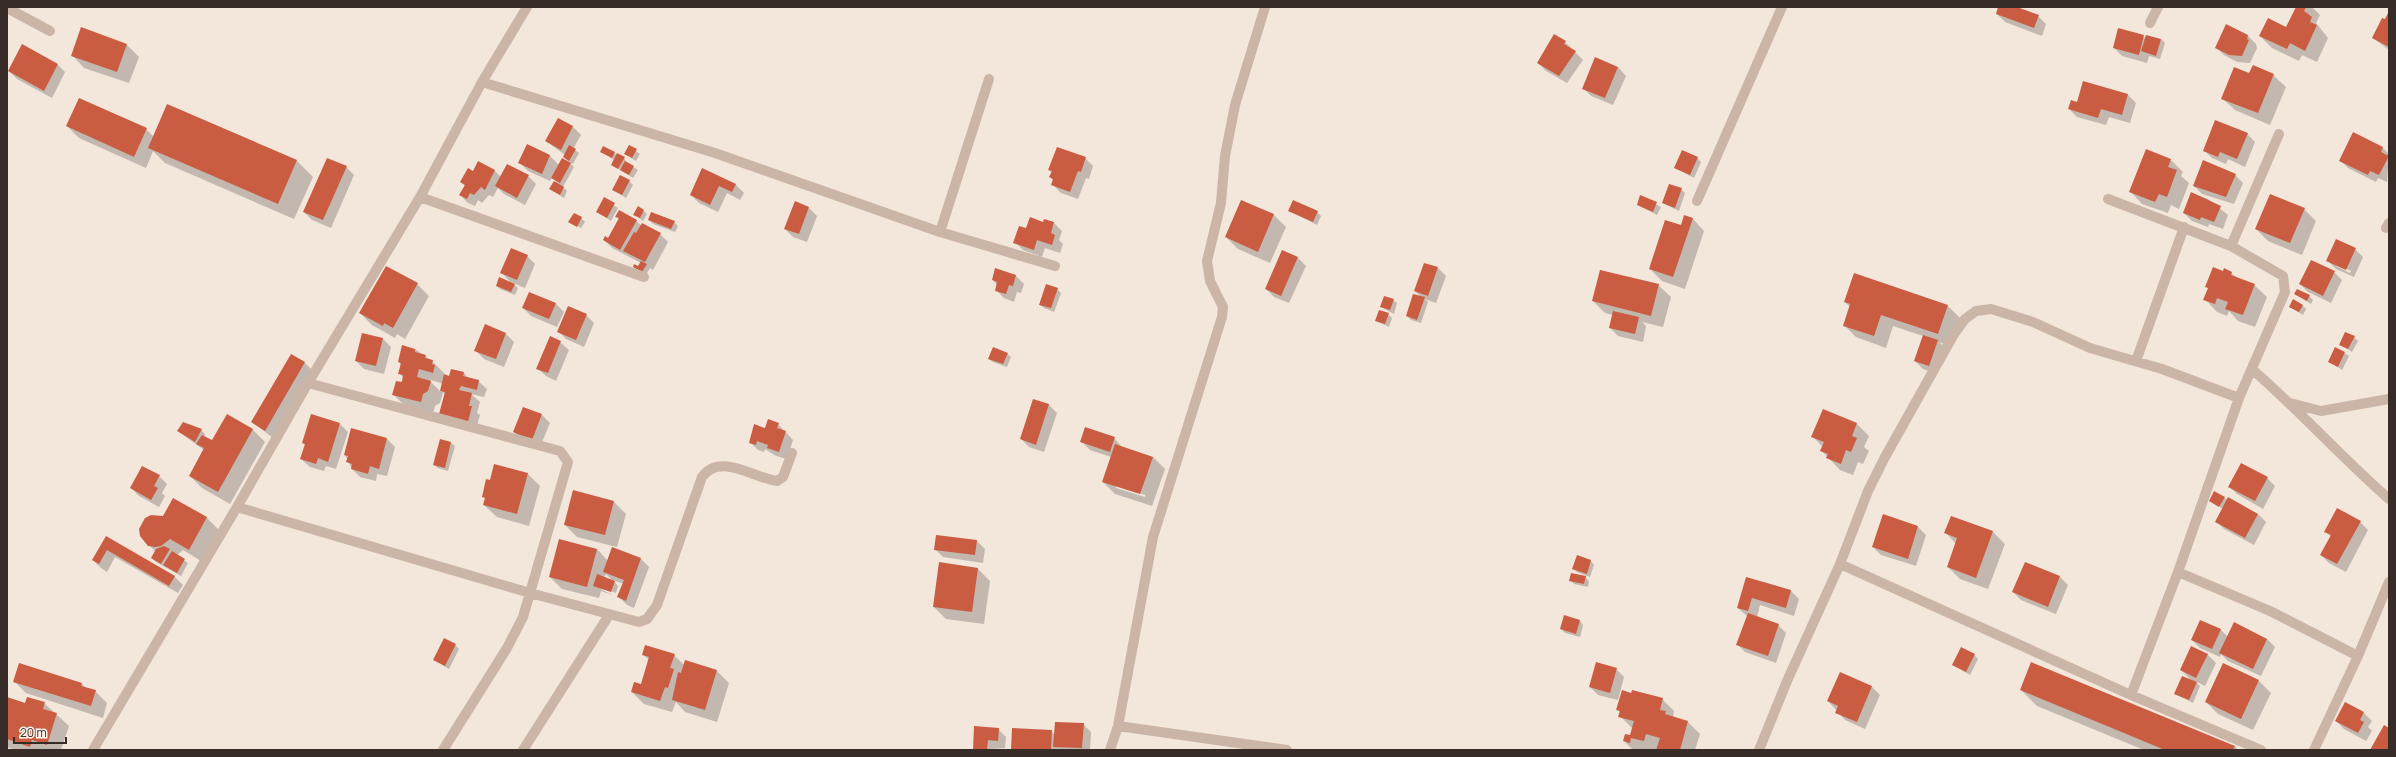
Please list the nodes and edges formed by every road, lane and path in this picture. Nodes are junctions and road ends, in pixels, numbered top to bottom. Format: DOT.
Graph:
graph roads {
  1 [pos="528,7"];
  2 [pos="1265,7"];
  3 [pos="1782,7"];
  4 [pos="2158,7"];
  5 [pos="7,8"];
  6 [pos="2150,24"];
  7 [pos="50,31"];
  8 [pos="989,79"];
  9 [pos="482,82"];
  10 [pos="2279,134"];
  11 [pos="420,197"];
  12 [pos="2108,199"];
  13 [pos="1697,202"];
  14 [pos="2184,228"];
  15 [pos="940,232"];
  16 [pos="2231,246"];
  17 [pos="1055,266"];
  18 [pos="644,277"];
  19 [pos="2136,361"];
  20 [pos="2253,370"];
  21 [pos="308,383"];
  22 [pos="2239,398"];
  23 [pos="2389,399"];
  24 [pos="2290,403"];
  25 [pos="792,453"];
  26 [pos="2389,499"];
  27 [pos="237,507"];
  28 [pos="1840,564"];
  29 [pos="2178,572"];
  30 [pos="2389,582"];
  31 [pos="530,593"];
  32 [pos="609,615"];
  33 [pos="2358,656"];
  34 [pos="2131,695"];
  35 [pos="1118,726"];
  36 [pos="93,750"];
  37 [pos="442,750"];
  38 [pos="523,750"];
  39 [pos="1110,750"];
  40 [pos="1287,750"];
  41 [pos="1759,750"];
  42 [pos="2261,750"];
  43 [pos="2314,750"];
  1 -- 9 [label="street"];
  2 -- 35 [label="street"];
  3 -- 13 [label="street"];
  4 -- 6 [label="street"];
  5 -- 7 [label="street"];
  8 -- 15 [label="street"];
  9 -- 11 [label="street"];
  9 -- 15 [label="street"];
  10 -- 16 [label="street"];
  11 -- 18 [label="street"];
  11 -- 21 [label="street"];
  12 -- 14 [label="street"];
  14 -- 16 [label="street"];
  14 -- 19 [label="street"];
  15 -- 17 [label="street"];
  16 -- 20 [label="street"];
  19 -- 22 [label="street"];
  19 -- 28 [label="street"];
  20 -- 22 [label="street"];
  20 -- 24 [label="street"];
  21 -- 27 [label="street"];
  21 -- 31 [label="street"];
  22 -- 29 [label="street"];
  23 -- 24 [label="street"];
  24 -- 26 [label="street"];
  25 -- 32 [label="street"];
  27 -- 31 [label="street"];
  27 -- 36 [label="street"];
  28 -- 34 [label="street"];
  28 -- 41 [label="street"];
  29 -- 33 [label="street"];
  29 -- 34 [label="street"];
  30 -- 33 [label="street"];
  31 -- 32 [label="street"];
  31 -- 37 [label="street"];
  32 -- 38 [label="street"];
  33 -- 43 [label="street"];
  34 -- 42 [label="street"];
  35 -- 39 [label="street"];
  35 -- 40 [label="street"];
}
